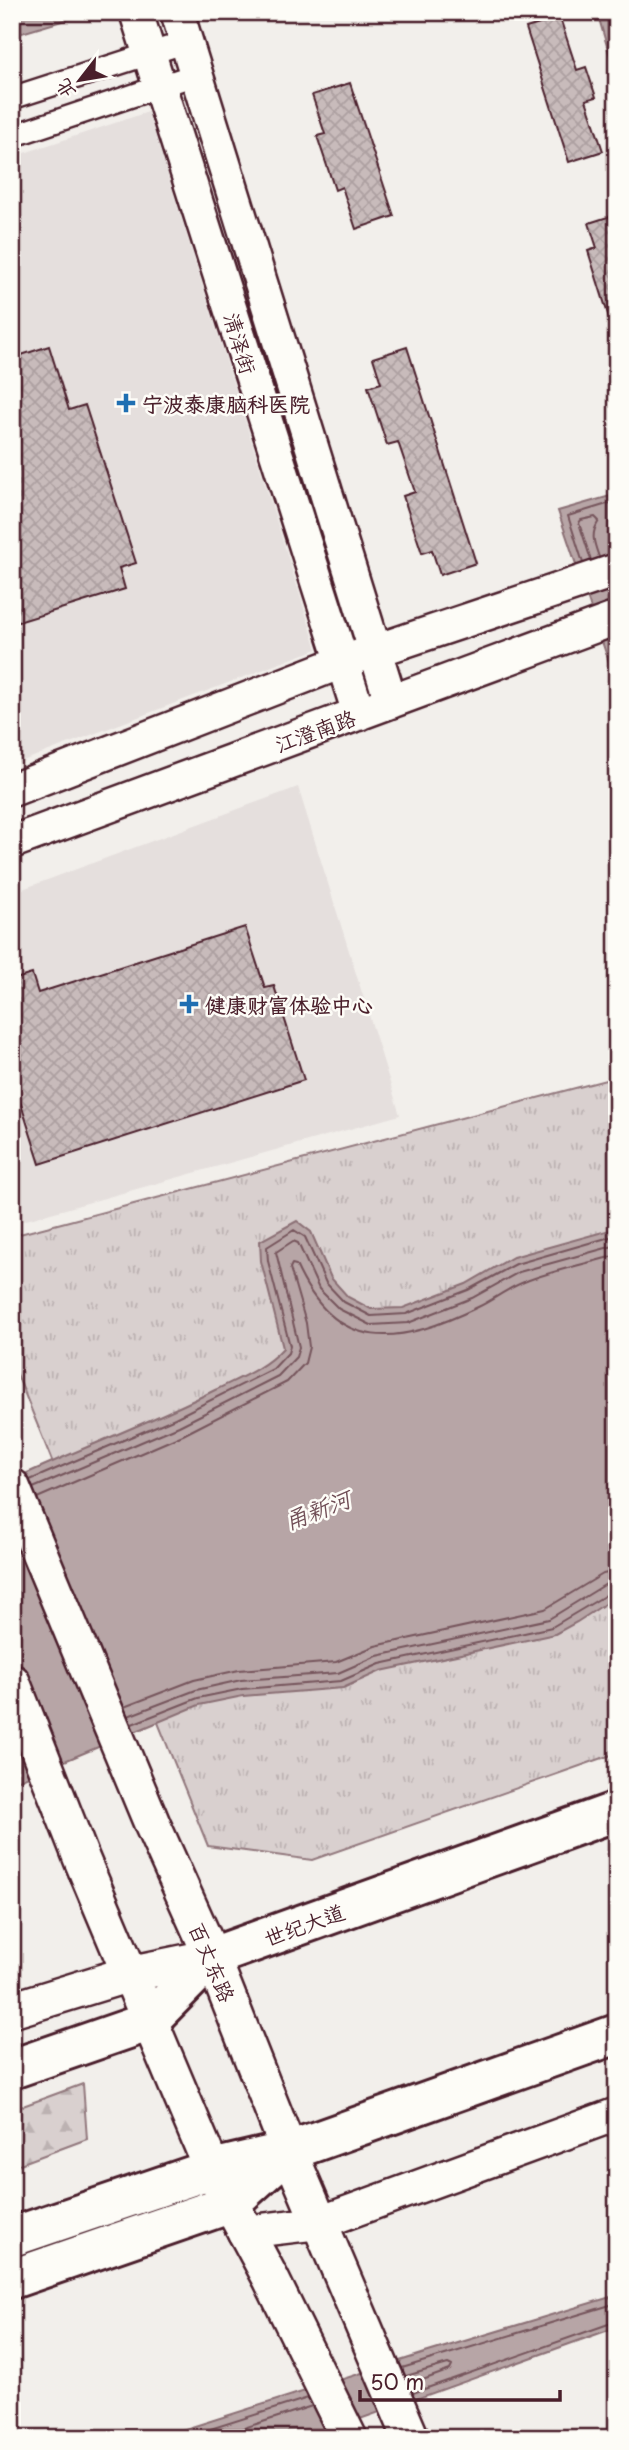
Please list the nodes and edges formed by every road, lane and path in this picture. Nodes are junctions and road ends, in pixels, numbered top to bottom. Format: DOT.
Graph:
graph roads {
  1 [pos="136,13"];
  2 [pos="182,27"];
  3 [pos="149,54"];
  4 [pos="197,74"];
  5 [pos="160,86"];
  6 [pos="12,98"];
  7 [pos="12,136"];
  8 [pos="617,570"];
  9 [pos="617,618"];
  10 [pos="375,651"];
  11 [pos="342,662"];
  12 [pos="391,702"];
  13 [pos="359,714"];
  14 [pos="12,790"];
  15 [pos="12,842"];
  16 [pos="12,1487"];
  17 [pos="12,1682"];
  18 [pos="617,1811"];
  19 [pos="212,1957"];
  20 [pos="129,1974"];
  21 [pos="12,2010"];
  22 [pos="148,2022"];
  23 [pos="617,2034"];
  24 [pos="12,2069"];
  25 [pos="617,2114"];
  26 [pos="289,2151"];
  27 [pos="212,2169"];
  28 [pos="237,2218"];
  29 [pos="319,2223"];
  30 [pos="12,2237"];
  31 [pos="12,2279"];
  32 [pos="349,2438"];
  33 [pos="411,2438"];
  1 -- 3 [label="street, 清泽街"];
  2 -- 3 [label="street"];
  2 -- 4 [label="street, 清泽街"];
  3 -- 5 [label="street, 清泽街"];
  3 -- 6 [label="street"];
  4 -- 5 [label="street"];
  4 -- 10 [label="street, 清泽街"];
  5 -- 7 [label="street"];
  5 -- 11 [label="street, 清泽街"];
  8 -- 10 [label="street"];
  9 -- 12 [label="street, 江澄南路"];
  10 -- 11 [label="street"];
  10 -- 12 [label="street, 清泽街"];
  11 -- 13 [label="street, 清泽街"];
  11 -- 14 [label="street"];
  12 -- 13 [label="street, 江澄南路"];
  13 -- 15 [label="street, 江澄南路"];
  16 -- 19 [label="main road, 百丈东路"];
  17 -- 20 [label="main road"];
  18 -- 19 [label="highway, 世纪大道"];
  19 -- 20 [label="main road"];
  19 -- 22 [label="highway, 世纪大道"];
  19 -- 26 [label="main road, 百丈东路"];
  20 -- 21 [label="main road"];
  20 -- 22 [label="main road"];
  22 -- 24 [label="highway, 世纪大道"];
  22 -- 27 [label="main road"];
  23 -- 26 [label="highway"];
  25 -- 29 [label="street"];
  26 -- 27 [label="highway"];
  26 -- 28 [label="highway"];
  26 -- 29 [label="main road, 百丈东路"];
  27 -- 28 [label="main road"];
  27 -- 30 [label="highway"];
  28 -- 29 [label="street"];
  28 -- 31 [label="highway"];
  28 -- 32 [label="main road"];
  29 -- 33 [label="main road, 百丈东路"];
}
